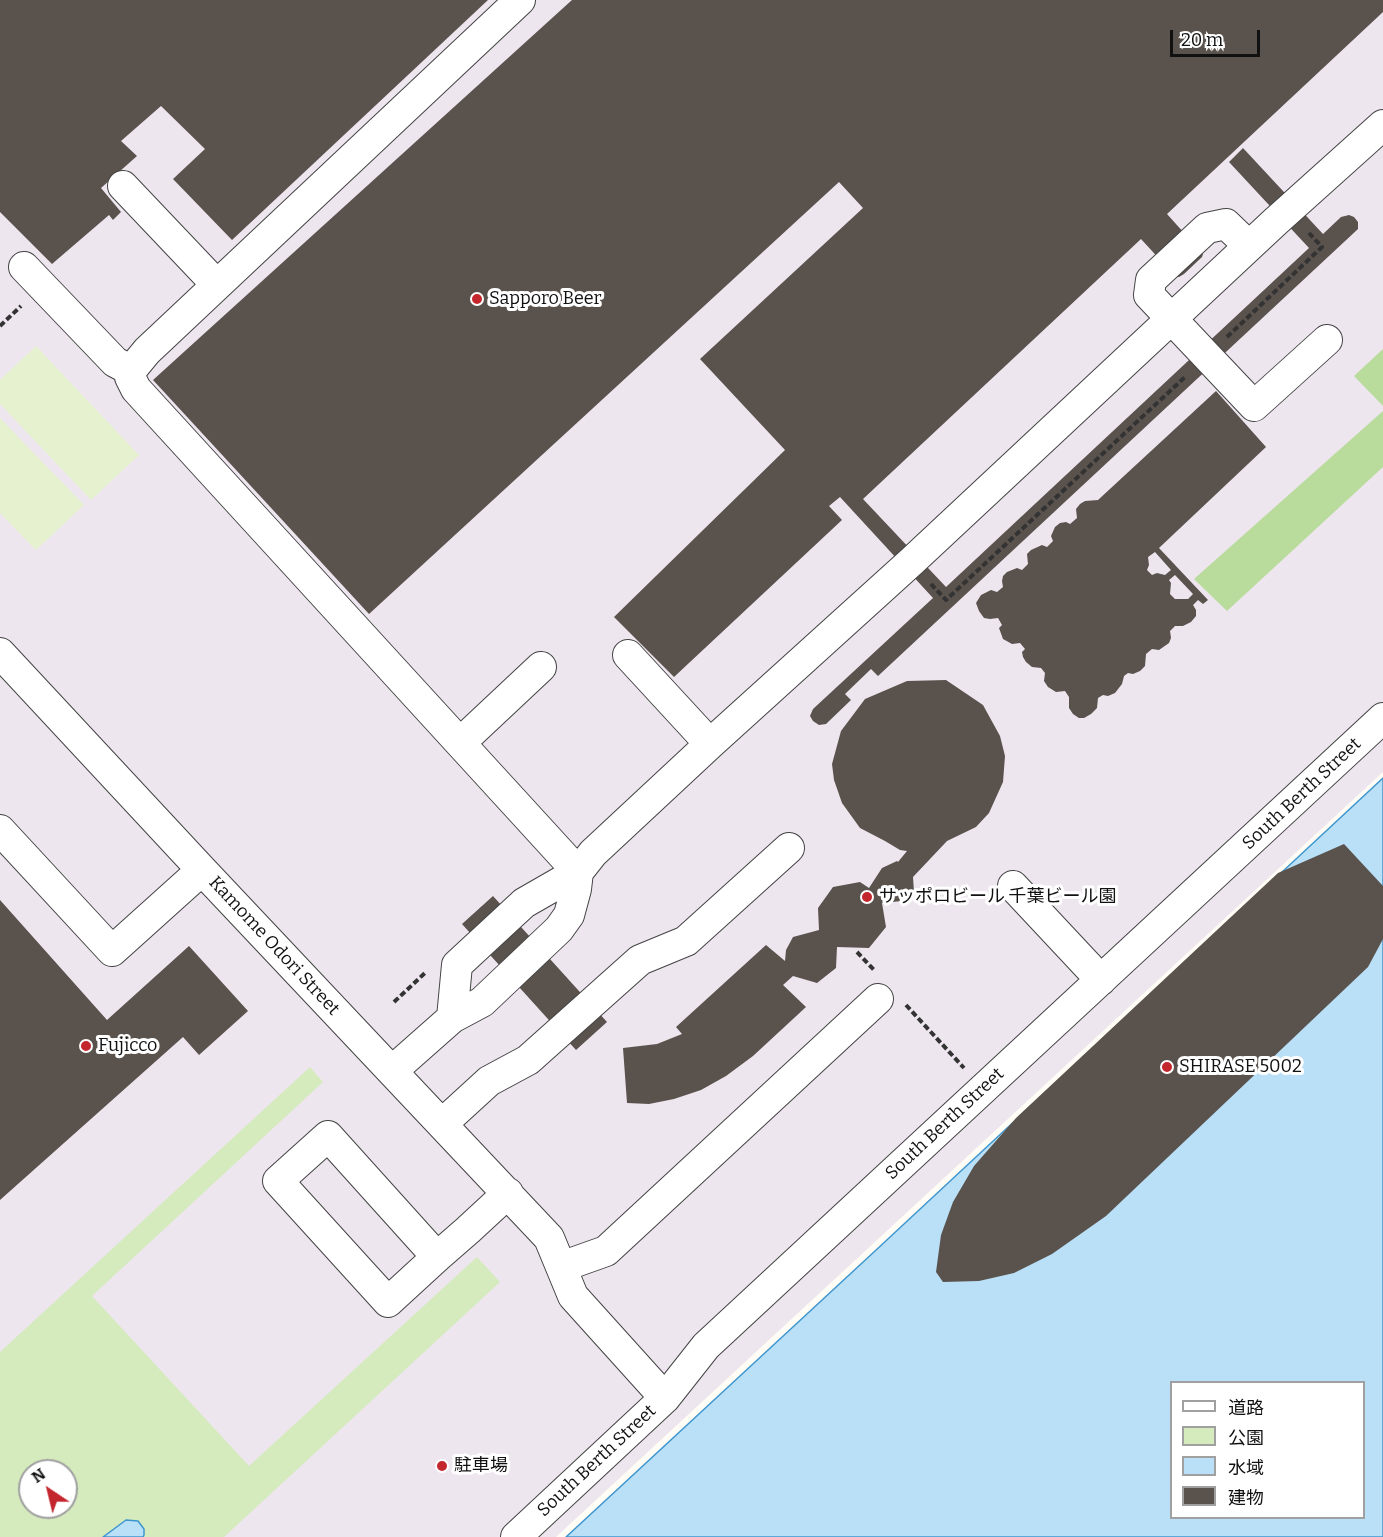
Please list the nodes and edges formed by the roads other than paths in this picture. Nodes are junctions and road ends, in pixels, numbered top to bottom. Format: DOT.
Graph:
graph roads {
  1 [pos="519,0"];
  2 [pos="1381,131"];
  3 [pos="123,186"];
  4 [pos="1249,246"];
  5 [pos="24,267"];
  6 [pos="217,285"];
  7 [pos="1172,318"];
  8 [pos="1327,340"];
  9 [pos="132,371"];
  10 [pos="0,653"];
  11 [pos="628,655"];
  12 [pos="541,668"];
  13 [pos="1383,718"];
  14 [pos="459,743"];
  15 [pos="710,744"];
  16 [pos="0,830"];
  17 [pos="789,848"];
  18 [pos="202,870"];
  19 [pos="578,872"];
  20 [pos="1014,886"];
  21 [pos="1101,980"];
  22 [pos="884,989"];
  23 [pos="452,1017"];
  24 [pos="392,1071"];
  25 [pos="442,1124"];
  26 [pos="508,1193"];
  27 [pos="437,1257"];
  28 [pos="561,1267"];
  29 [pos="665,1398"];
  30 [pos="516,1537"];
  1 -- 6 [label="street"];
  2 -- 4 [label="street"];
  3 -- 6 [label="street"];
  4 -- 7 [label="street"];
  4 -- 7 [label="street"];
  5 -- 9 [label="street"];
  6 -- 9 [label="street"];
  7 -- 8 [label="street"];
  7 -- 15 [label="street"];
  9 -- 14 [label="street"];
  10 -- 18 [label="street, Kamome Odori Street"];
  11 -- 15 [label="street"];
  12 -- 14 [label="street"];
  13 -- 21 [label="street, South Berth Street"];
  14 -- 19 [label="street"];
  15 -- 19 [label="street"];
  16 -- 18 [label="street"];
  17 -- 25 [label="street"];
  18 -- 24 [label="street, Kamome Odori Street"];
  19 -- 23 [label="street"];
  19 -- 23 [label="street"];
  20 -- 21 [label="street"];
  21 -- 29 [label="street, South Berth Street"];
  22 -- 28 [label="street"];
  23 -- 24 [label="street"];
  24 -- 25 [label="street, Kamome Odori Street"];
  25 -- 26 [label="street, Kamome Odori Street"];
  26 -- 27 [label="street"];
  26 -- 28 [label="street, Kamome Odori Street"];
  27 -- 27 [label="street"];
  28 -- 29 [label="street, Kamome Odori Street"];
  29 -- 30 [label="street, South Berth Street"];
}
